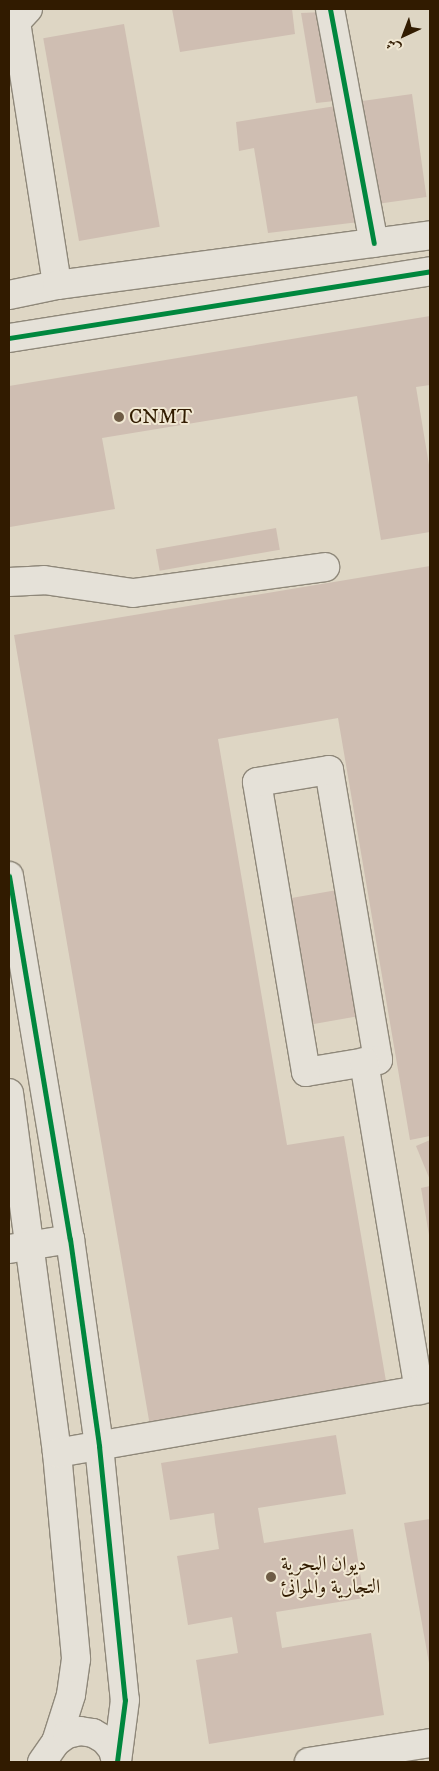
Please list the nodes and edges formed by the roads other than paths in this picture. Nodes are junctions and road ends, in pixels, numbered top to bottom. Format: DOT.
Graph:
graph roads {
  1 [pos="28,9"];
  2 [pos="330,9"];
  3 [pos="430,235"];
  4 [pos="374,243"];
  5 [pos="430,272"];
  6 [pos="57,285"];
  7 [pos="9,295"];
  8 [pos="9,338"];
  9 [pos="325,567"];
  10 [pos="9,582"];
  11 [pos="9,876"];
  12 [pos="364,1062"];
  13 [pos="9,1093"];
  14 [pos="15,1169"];
  15 [pos="70,1239"];
  16 [pos="20,1248"];
  17 [pos="424,1389"];
  18 [pos="99,1446"];
  19 [pos="57,1453"];
  20 [pos="430,1743"];
  21 [pos="49,1755"];
  22 [pos="116,1762"];
  23 [pos="309,1762"];
  1 -- 6 [label="street"];
  2 -- 4 [label="street"];
  3 -- 4 [label="street"];
  4 -- 6 [label="street"];
  5 -- 8 [label="street"];
  6 -- 7 [label="street"];
  9 -- 10 [label="street"];
  11 -- 15 [label="street"];
  12 -- 12 [label="street"];
  12 -- 17 [label="street"];
  13 -- 14 [label="street"];
  14 -- 16 [label="street"];
  15 -- 16 [label="street"];
  15 -- 18 [label="street"];
  16 -- 19 [label="street"];
  17 -- 18 [label="street"];
  18 -- 19 [label="street"];
  18 -- 22 [label="street"];
  19 -- 21 [label="street"];
  20 -- 23 [label="street"];
  21 -- 22 [label="street"];
}
